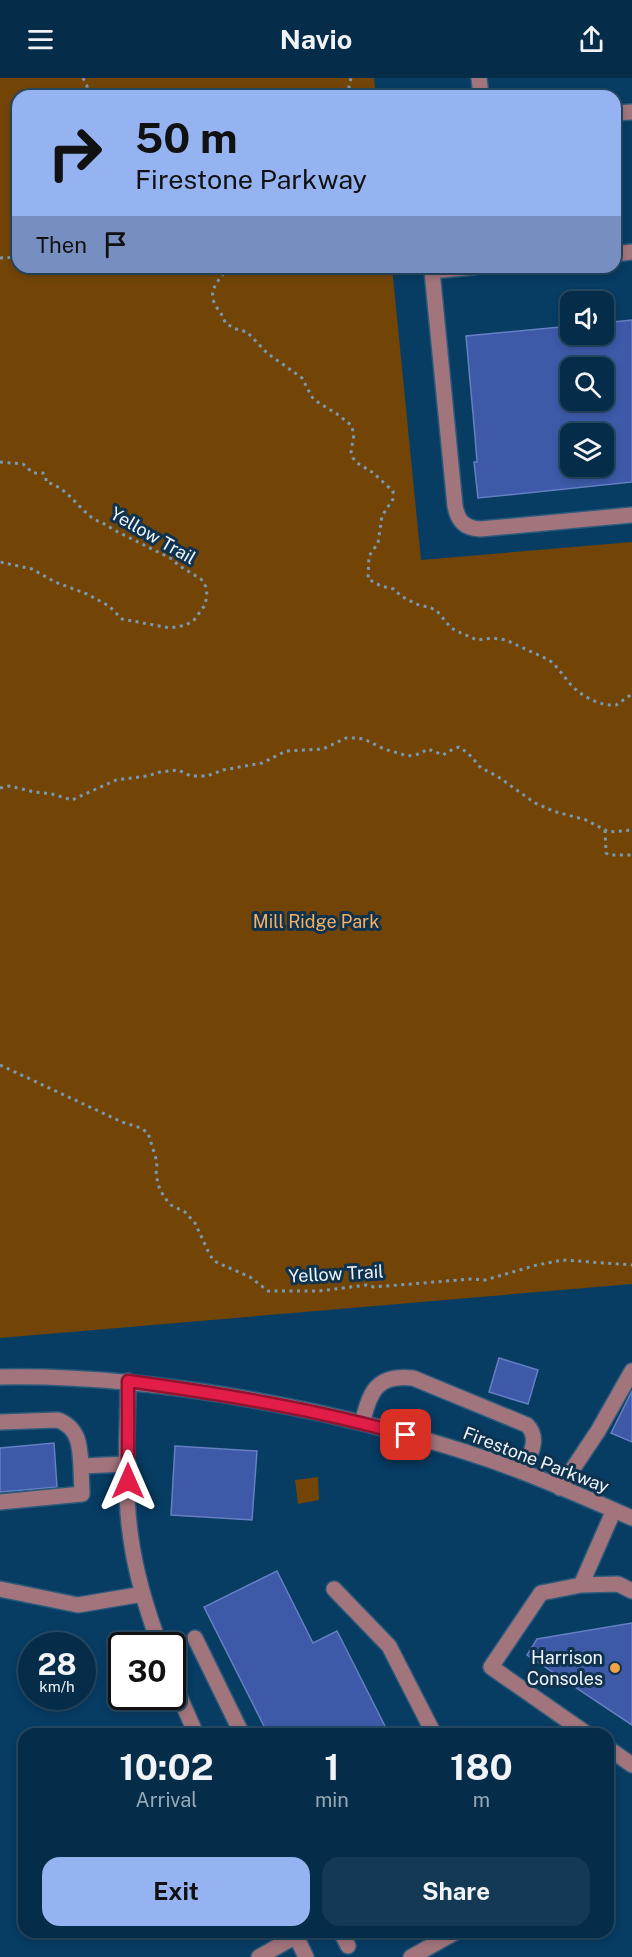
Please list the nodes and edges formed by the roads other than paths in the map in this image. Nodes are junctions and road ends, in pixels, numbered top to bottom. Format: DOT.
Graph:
graph roads {
  1 [pos="432,273"];
  2 [pos="632,515"];
  3 [pos="632,1371"];
  4 [pos="0,1377"];
  5 [pos="128,1381"];
  6 [pos="0,1422"];
  7 [pos="362,1423"];
  8 [pos="128,1464"];
  9 [pos="81,1466"];
  10 [pos="522,1472"];
  11 [pos="560,1488"];
  12 [pos="0,1502"];
  13 [pos="614,1510"];
  14 [pos="632,1518"];
  15 [pos="581,1585"];
  16 [pos="334,1589"];
  17 [pos="0,1590"];
  18 [pos="632,1591"];
  19 [pos="143,1594"];
  20 [pos="155,1632"];
  21 [pos="195,1638"];
  22 [pos="186,1710"];
  23 [pos="193,1728"];
  24 [pos="239,1728"];
  25 [pos="431,1728"];
  26 [pos="578,1728"];
  27 [pos="614,1752"];
  28 [pos="632,1765"];
  29 [pos="289,1938"];
  30 [pos="297,1938"];
  31 [pos="344,1938"];
  32 [pos="445,1938"];
  33 [pos="348,1946"];
  34 [pos="259,1957"];
  35 [pos="306,1957"];
  36 [pos="411,1957"];
  1 -- 2 [label="street"];
  3 -- 11 [label="street"];
  4 -- 5 [label="street, Firestone Parkway"];
  5 -- 7 [label="street, Firestone Parkway"];
  5 -- 8 [label="street"];
  6 -- 9 [label="street"];
  7 -- 10 [label="street, Firestone Parkway"];
  7 -- 10 [label="street"];
  8 -- 9 [label="street"];
  8 -- 19 [label="street"];
  9 -- 12 [label="street"];
  10 -- 11 [label="street, Firestone Parkway"];
  11 -- 13 [label="street, Firestone Parkway"];
  13 -- 14 [label="street, Firestone Parkway"];
  13 -- 15 [label="street"];
  15 -- 18 [label="street"];
  15 -- 26 [label="street"];
  16 -- 25 [label="street"];
  17 -- 19 [label="street"];
  19 -- 20 [label="street"];
  21 -- 24 [label="street"];
  22 -- 23 [label="street"];
  27 -- 28 [label="street"];
  29 -- 34 [label="street"];
  30 -- 35 [label="street"];
  31 -- 33 [label="street"];
  32 -- 36 [label="street"];
}
